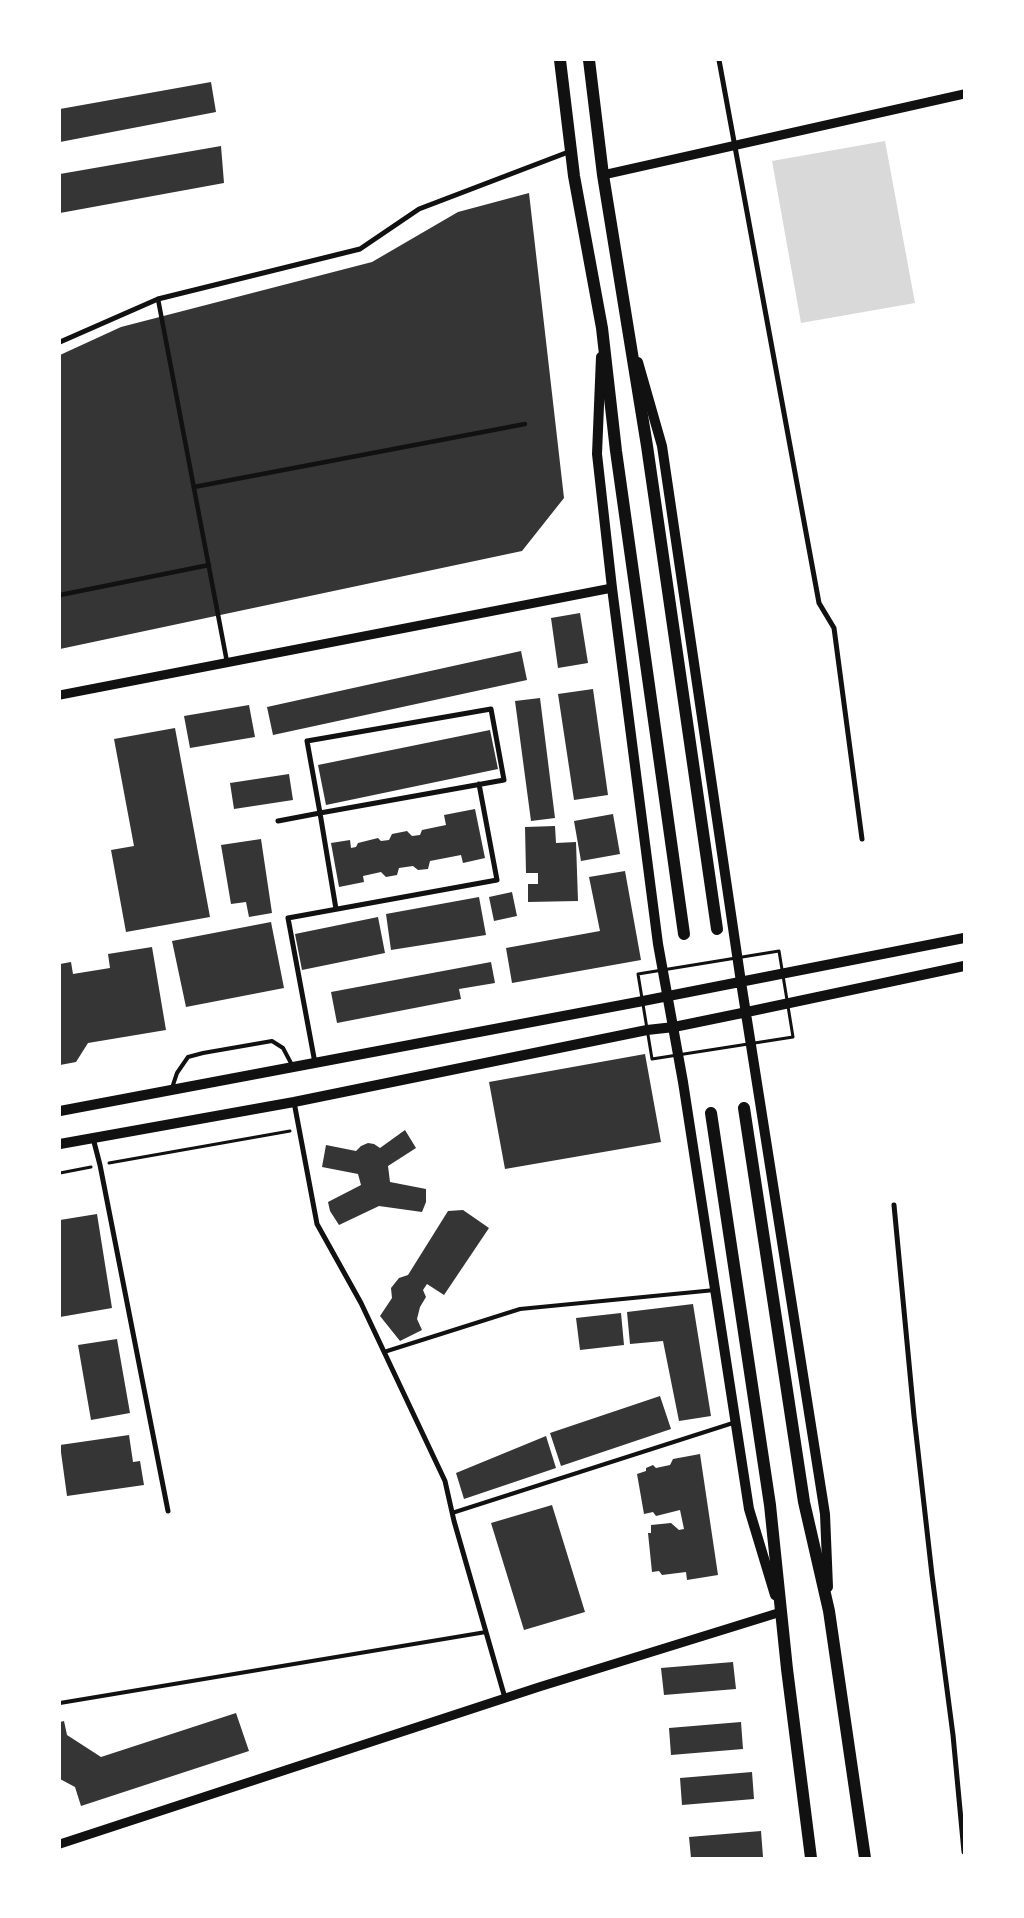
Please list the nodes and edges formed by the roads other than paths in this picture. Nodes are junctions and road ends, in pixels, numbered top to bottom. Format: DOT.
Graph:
graph roads {
  1 [pos="560,60"];
  2 [pos="589,60"];
  3 [pos="719,60"];
  4 [pos="964,94"];
  5 [pos="735,146"];
  6 [pos="571,151"];
  7 [pos="603,175"];
  8 [pos="158,299"];
  9 [pos="626,318"];
  10 [pos="602,328"];
  11 [pos="60,342"];
  12 [pos="525,424"];
  13 [pos="194,487"];
  14 [pos="209,566"];
  15 [pos="612,588"];
  16 [pos="60,595"];
  17 [pos="228,662"];
  18 [pos="60,695"];
  19 [pos="479,784"];
  20 [pos="320,814"];
  21 [pos="278,821"];
  22 [pos="862,839"];
  23 [pos="336,909"];
  24 [pos="718,929"];
  25 [pos="684,934"];
  26 [pos="964,938"];
  27 [pos="964,966"];
  28 [pos="741,982"];
  29 [pos="668,996"];
  30 [pos="747,1012"];
  31 [pos="674,1027"];
  32 [pos="315,1063"];
  33 [pos="293,1067"];
  34 [pos="172,1090"];
  35 [pos="294,1102"];
  36 [pos="744,1108"];
  37 [pos="60,1110"];
  38 [pos="711,1113"];
  39 [pos="93,1138"];
  40 [pos="60,1144"];
  41 [pos="894,1206"];
  42 [pos="715,1290"];
  43 [pos="384,1352"];
  44 [pos="736,1422"];
  45 [pos="168,1511"];
  46 [pos="452,1513"];
  47 [pos="829,1611"];
  48 [pos="781,1612"];
  49 [pos="486,1632"];
  50 [pos="505,1698"];
  51 [pos="60,1703"];
  52 [pos="961,1789"];
  53 [pos="60,1844"];
  54 [pos="964,1852"];
  55 [pos="811,1858"];
  56 [pos="865,1858"];
  1 -- 6 [label="main road"];
  2 -- 7 [label="main road"];
  3 -- 5 [label="street"];
  4 -- 5 [label="street"];
  5 -- 7 [label="street"];
  5 -- 22 [label="street"];
  6 -- 8 [label="street"];
  6 -- 10 [label="main road"];
  7 -- 9 [label="main road"];
  8 -- 11 [label="street"];
  8 -- 13 [label="street"];
  9 -- 24 [label="main road"];
  9 -- 28 [label="main road"];
  10 -- 15 [label="main road"];
  10 -- 25 [label="main road"];
  12 -- 13 [label="street"];
  13 -- 14 [label="street"];
  14 -- 16 [label="street"];
  14 -- 17 [label="street"];
  15 -- 17 [label="street"];
  15 -- 29 [label="main road"];
  17 -- 18 [label="street"];
  19 -- 20 [label="street"];
  19 -- 20 [label="street"];
  19 -- 23 [label="street"];
  20 -- 21 [label="street"];
  20 -- 23 [label="street"];
  23 -- 32 [label="street"];
  26 -- 28 [label="main road"];
  27 -- 30 [label="main road"];
  28 -- 29 [label="main road"];
  28 -- 30 [label="main road"];
  29 -- 31 [label="main road"];
  29 -- 32 [label="main road"];
  30 -- 31 [label="main road"];
  30 -- 47 [label="main road"];
  31 -- 35 [label="main road"];
  31 -- 42 [label="main road"];
  32 -- 33 [label="main road"];
  33 -- 34 [label="main road"];
  33 -- 34 [label="lane"];
  34 -- 37 [label="main road"];
  35 -- 39 [label="main road"];
  35 -- 43 [label="street"];
  36 -- 47 [label="main road"];
  38 -- 48 [label="main road"];
  39 -- 40 [label="main road"];
  39 -- 45 [label="street"];
  41 -- 52 [label="street"];
  42 -- 43 [label="lane"];
  42 -- 44 [label="main road"];
  43 -- 46 [label="street"];
  44 -- 46 [label="lane"];
  44 -- 48 [label="main road"];
  46 -- 49 [label="street"];
  47 -- 56 [label="main road"];
  48 -- 50 [label="street"];
  48 -- 55 [label="main road"];
  49 -- 50 [label="street"];
  49 -- 51 [label="lane"];
  50 -- 53 [label="street"];
  52 -- 54 [label="street"];
}
